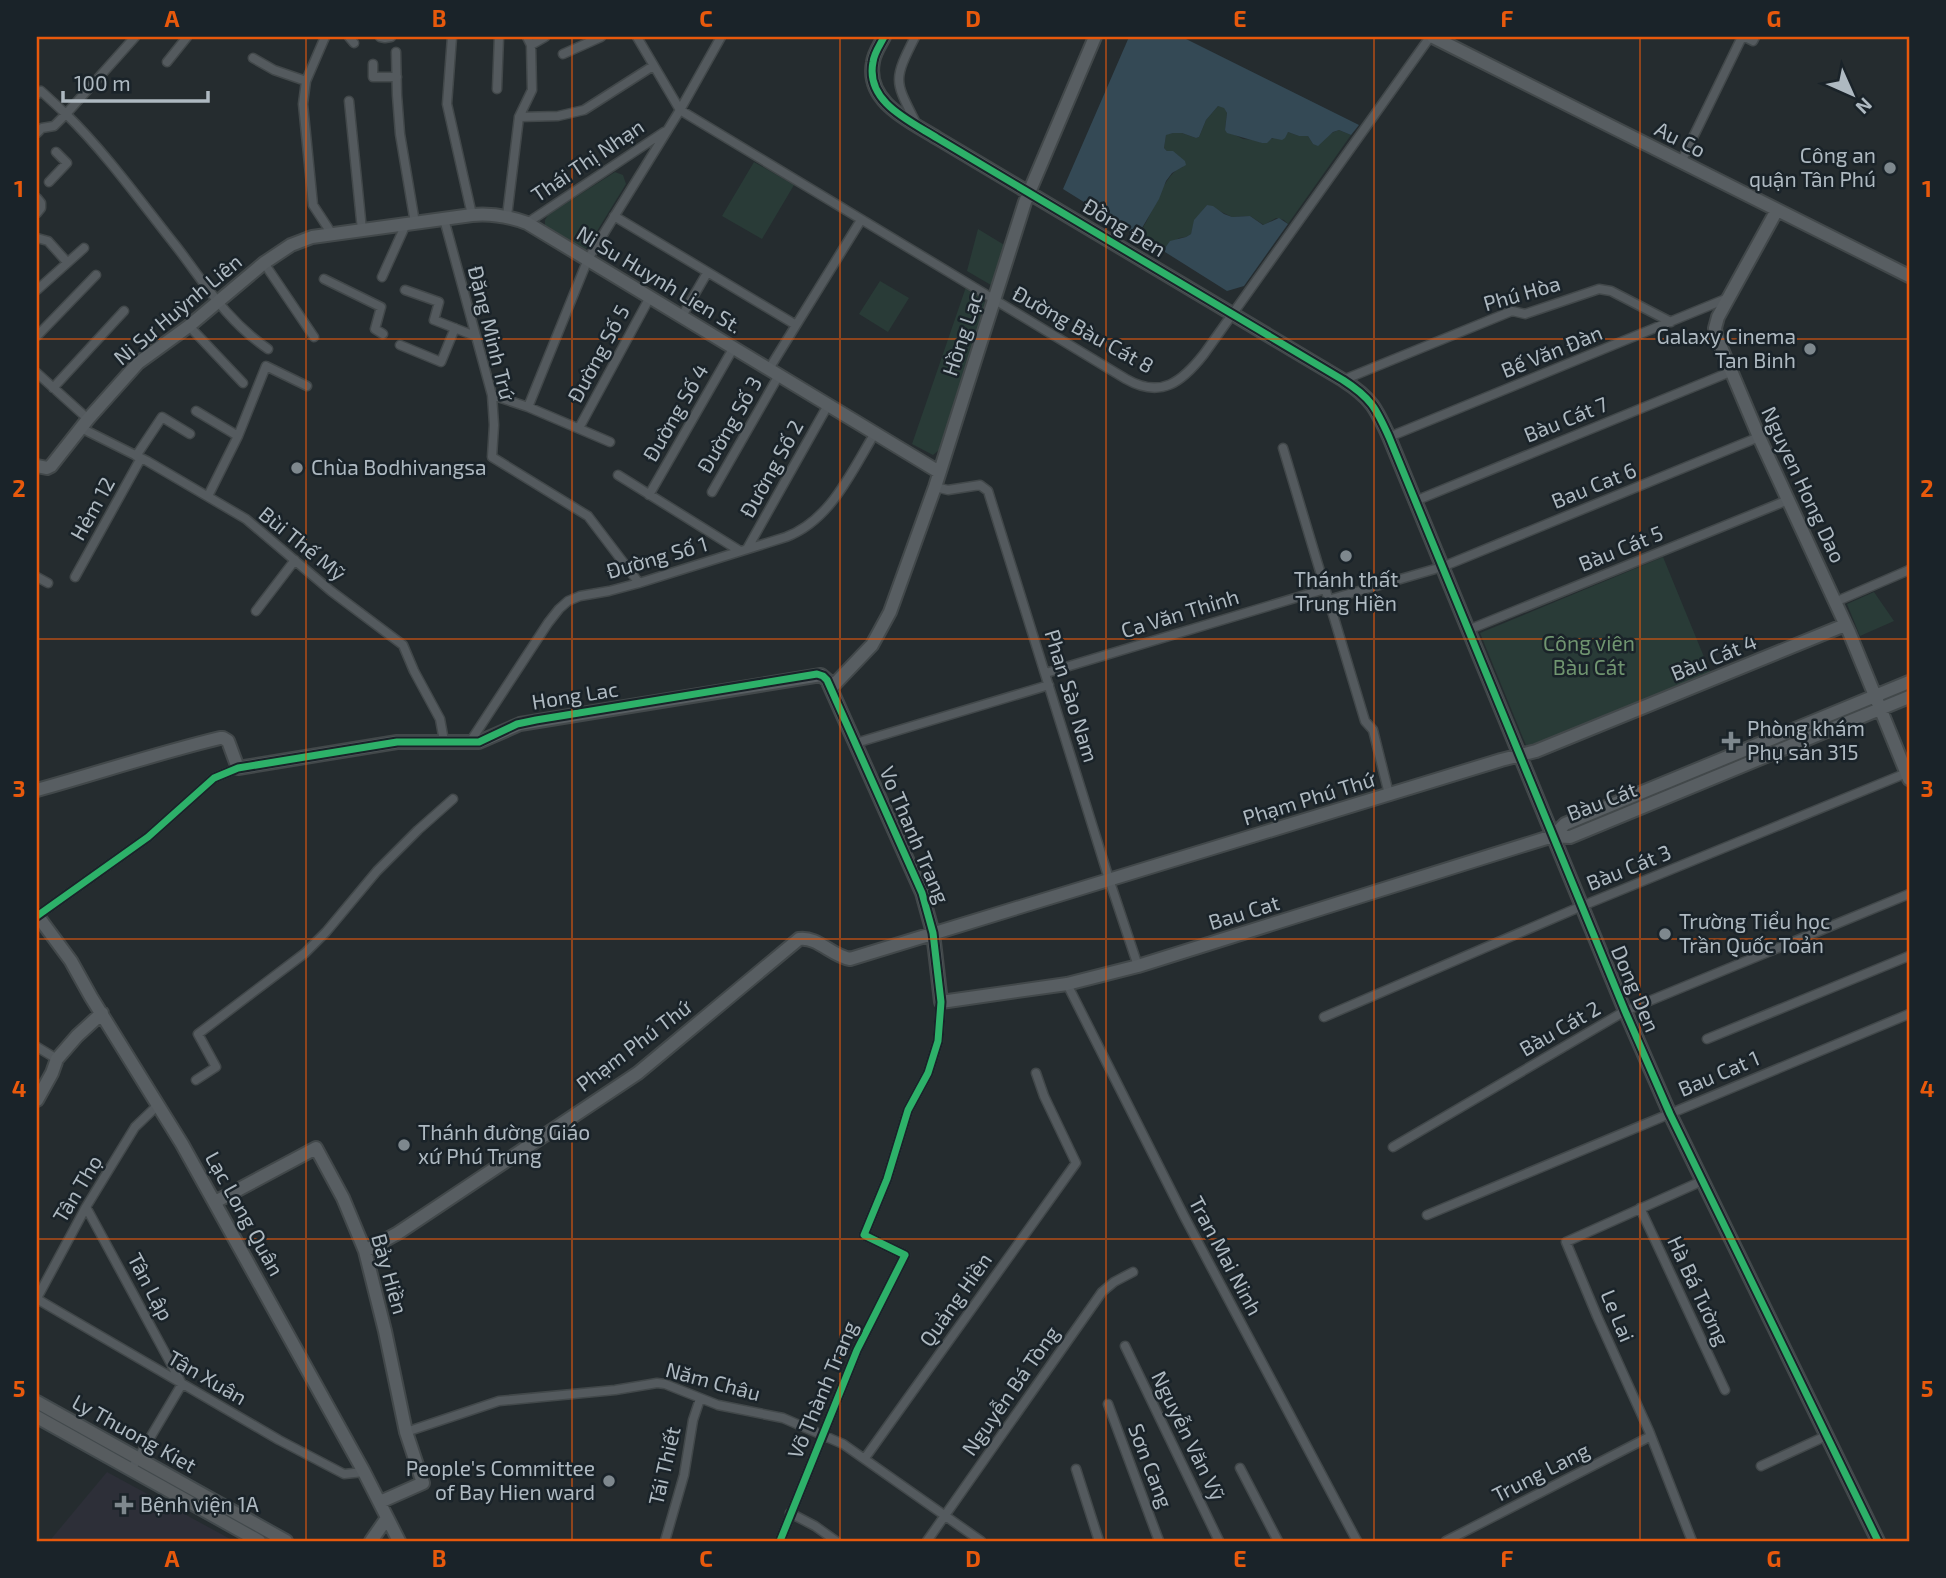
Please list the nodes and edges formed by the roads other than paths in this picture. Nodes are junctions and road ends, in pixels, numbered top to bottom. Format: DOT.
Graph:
graph roads {
  1 [pos="135,37"];
  2 [pos="187,37"];
  3 [pos="325,37"];
  4 [pos="380,37"];
  5 [pos="391,37"];
  6 [pos="452,37"];
  7 [pos="499,37"];
  8 [pos="545,37"];
  9 [pos="601,37"];
  10 [pos="637,37"];
  11 [pos="884,37"];
  12 [pos="915,37"];
  13 [pos="1096,37"];
  14 [pos="1431,37"];
  15 [pos="1743,37"];
  16 [pos="1755,37"];
  17 [pos="718,38"];
  18 [pos="529,41"];
  19 [pos="396,52"];
  20 [pos="563,54"];
  21 [pos="253,58"];
  22 [pos="167,62"];
  23 [pos="373,64"];
  24 [pos="653,66"];
  25 [pos="397,77"];
  26 [pos="306,81"];
  27 [pos="497,89"];
  28 [pos="37,94"];
  29 [pos="349,101"];
  30 [pos="680,110"];
  31 [pos="66,114"];
  32 [pos="519,117"];
  33 [pos="917,125"];
  34 [pos="668,129"];
  35 [pos="37,133"];
  36 [pos="56,152"];
  37 [pos="1681,162"];
  38 [pos="49,182"];
  39 [pos="1029,191"];
  40 [pos="37,198"];
  41 [pos="1777,211"];
  42 [pos="37,213"];
  43 [pos="472,215"];
  44 [pos="507,216"];
  45 [pos="614,216"];
  46 [pos="444,219"];
  47 [pos="861,220"];
  48 [pos="527,223"];
  49 [pos="410,224"];
  50 [pos="362,230"];
  51 [pos="332,234"];
  52 [pos="37,238"];
  53 [pos="84,248"];
  54 [pos="588,259"];
  55 [pos="67,262"];
  56 [pos="264,263"];
  57 [pos="707,272"];
  58 [pos="96,275"];
  59 [pos="1909,276"];
  60 [pos="382,277"];
  61 [pos="324,279"];
  62 [pos="37,290"];
  63 [pos="405,290"];
  64 [pos="650,296"];
  65 [pos="1728,298"];
  66 [pos="994,300"];
  67 [pos="217,302"];
  68 [pos="124,311"];
  69 [pos="1234,314"];
  70 [pos="682,316"];
  71 [pos="1671,322"];
  72 [pos="796,325"];
  73 [pos="188,326"];
  74 [pos="455,328"];
  75 [pos="383,334"];
  76 [pos="37,336"];
  77 [pos="475,336"];
  78 [pos="314,337"];
  79 [pos="400,345"];
  80 [pos="734,348"];
  81 [pos="268,349"];
  82 [pos="774,372"];
  83 [pos="1730,372"];
  84 [pos="37,373"];
  85 [pos="1343,380"];
  86 [pos="243,383"];
  87 [pos="307,386"];
  88 [pos="53,388"];
  89 [pos="492,395"];
  90 [pos="828,405"];
  91 [pos="528,407"];
  92 [pos="195,411"];
  93 [pos="85,423"];
  94 [pos="579,428"];
  95 [pos="190,433"];
  96 [pos="875,433"];
  97 [pos="238,436"];
  98 [pos="1389,437"];
  99 [pos="1759,437"];
  100 [pos="610,442"];
  101 [pos="1283,448"];
  102 [pos="139,457"];
  103 [pos="37,466"];
  104 [pos="939,472"];
  105 [pos="618,475"];
  106 [pos="935,487"];
  107 [pos="712,492"];
  108 [pos="649,495"];
  109 [pos="208,496"];
  110 [pos="1788,500"];
  111 [pos="1415,501"];
  112 [pos="743,550"];
  113 [pos="295,560"];
  114 [pos="1442,567"];
  115 [pos="1909,570"];
  116 [pos="37,577"];
  117 [pos="75,577"];
  118 [pos="48,583"];
  119 [pos="639,583"];
  120 [pos="1325,589"];
  121 [pos="1328,600"];
  122 [pos="1835,602"];
  123 [pos="256,611"];
  124 [pos="1845,625"];
  125 [pos="1468,630"];
  126 [pos="1046,673"];
  127 [pos="1909,682"];
  128 [pos="1049,685"];
  129 [pos="831,688"];
  130 [pos="1876,695"];
  131 [pos="1909,697"];
  132 [pos="1881,709"];
  133 [pos="444,741"];
  134 [pos="470,742"];
  135 [pos="856,743"];
  136 [pos="1520,755"];
  137 [pos="1710,764"];
  138 [pos="238,768"];
  139 [pos="1908,774"];
  140 [pos="1716,777"];
  141 [pos="37,790"];
  142 [pos="1389,794"];
  143 [pos="453,799"];
  144 [pos="1553,836"];
  145 [pos="1109,879"];
  146 [pos="1909,894"];
  147 [pos="1582,906"];
  148 [pos="37,915"];
  149 [pos="933,933"];
  150 [pos="1909,956"];
  151 [pos="1138,966"];
  152 [pos="1067,984"];
  153 [pos="941,1002"];
  154 [pos="1625,1011"];
  155 [pos="102,1013"];
  156 [pos="1909,1014"];
  157 [pos="1324,1017"];
  158 [pos="1707,1039"];
  159 [pos="37,1047"];
  160 [pos="57,1059"];
  161 [pos="1036,1073"];
  162 [pos="196,1080"];
  163 [pos="37,1100"];
  164 [pos="159,1104"];
  165 [pos="1670,1114"];
  166 [pos="1393,1147"];
  167 [pos="1702,1181"];
  168 [pos="215,1202"];
  169 [pos="86,1207"];
  170 [pos="1640,1208"];
  171 [pos="1427,1215"];
  172 [pos="365,1251"];
  173 [pos="1133,1272"];
  174 [pos="37,1299"];
  175 [pos="1125,1346"];
  176 [pos="182,1384"];
  177 [pos="1725,1390"];
  178 [pos="700,1399"];
  179 [pos="37,1402"];
  180 [pos="1108,1404"];
  181 [pos="37,1417"];
  182 [pos="406,1432"];
  183 [pos="822,1434"];
  184 [pos="1651,1436"];
  185 [pos="1826,1436"];
  186 [pos="865,1458"];
  187 [pos="135,1464"];
  188 [pos="1761,1466"];
  189 [pos="1240,1468"];
  190 [pos="1076,1469"];
  191 [pos="364,1472"];
  192 [pos="380,1502"];
  193 [pos="790,1513"];
  194 [pos="945,1515"];
  195 [pos="387,1518"];
  196 [pos="259,1541"];
  197 [pos="286,1541"];
  198 [pos="371,1541"];
  199 [pos="399,1541"];
  200 [pos="665,1541"];
  201 [pos="780,1541"];
  202 [pos="836,1541"];
  203 [pos="927,1541"];
  204 [pos="981,1541"];
  205 [pos="1099,1541"];
  206 [pos="1159,1541"];
  207 [pos="1219,1541"];
  208 [pos="1278,1541"];
  209 [pos="1357,1541"];
  210 [pos="1447,1541"];
  211 [pos="1692,1541"];
  212 [pos="1878,1541"];
  1 -- 31 [label="street"];
  2 -- 22 [label="street"];
  3 -- 26 [label="street"];
  4 -- 5 [label="street"];
  6 -- 43 [label="street"];
  7 -- 27 [label="street"];
  8 -- 18 [label="street"];
  9 -- 20 [label="street"];
  10 -- 24 [label="street"];
  11 -- 33 [label="street, Đồng Đen"];
  12 -- 33 [label="street"];
  13 -- 39 [label="street, Hồng Lạc"];
  14 -- 37 [label="street, Au Co"];
  14 -- 69 [label="street, Đường Bàu Cát 8"];
  15 -- 16 [label="street"];
  15 -- 37 [label="street"];
  17 -- 30 [label="street, Thái Thị Nhạn"];
  18 -- 32 [label="street"];
  19 -- 25 [label="street"];
  21 -- 26 [label="street"];
  23 -- 25 [label="street"];
  24 -- 30 [label="street"];
  24 -- 32 [label="street"];
  25 -- 49 [label="street"];
  26 -- 51 [label="street"];
  28 -- 31 [label="street"];
  29 -- 50 [label="street"];
  30 -- 34 [label="street, Thái Thị Nhạn"];
  30 -- 47 [label="street, Đường Bàu Cát 8"];
  31 -- 35 [label="street"];
  31 -- 67 [label="street"];
  32 -- 44 [label="street"];
  33 -- 39 [label="street, Đồng Đen"];
  34 -- 45 [label="street, Thái Thị Nhạn"];
  34 -- 48 [label="street, Thái Thị Nhạn"];
  36 -- 38 [label="street"];
  37 -- 41 [label="street, Au Co"];
  39 -- 66 [label="street, Hồng Lạc"];
  39 -- 69 [label="street, Đồng Đen"];
  40 -- 42 [label="street"];
  41 -- 59 [label="street, Au Co"];
  41 -- 65 [label="street, Nguyen Hong Dao"];
  43 -- 44 [label="street, Ni Su Huynh Lien St."];
  43 -- 46 [label="street, Ni Su Huynh Lien St."];
  44 -- 48 [label="street, Ni Su Huynh Lien St."];
  45 -- 54 [label="street, Thái Thị Nhạn"];
  45 -- 57 [label="street"];
  46 -- 49 [label="street, Ni Su Huynh Lien St."];
  46 -- 77 [label="street, Đặng Minh Trứ"];
  47 -- 66 [label="street, Đường Bàu Cát 8"];
  47 -- 72 [label="street, Đường Số 3"];
  48 -- 54 [label="street, Ni Su Huynh Lien St."];
  49 -- 50 [label="street, Ni Su Huynh Lien St."];
  49 -- 60 [label="street"];
  50 -- 51 [label="street, Ni Su Huynh Lien St."];
  51 -- 56 [label="street, Ni Sư Huỳnh Liên"];
  52 -- 55 [label="street"];
  53 -- 55 [label="street"];
  54 -- 64 [label="street, Ni Su Huynh Lien St."];
  54 -- 91 [label="street, Thái Thị Nhạn"];
  55 -- 62 [label="street"];
  56 -- 67 [label="street, Ni Sư Huỳnh Liên"];
  56 -- 78 [label="street"];
  57 -- 70 [label="street"];
  57 -- 72 [label="street"];
  58 -- 76 [label="street"];
  61 -- 75 [label="street"];
  63 -- 74 [label="street"];
  64 -- 70 [label="street, Ni Su Huynh Lien St."];
  64 -- 94 [label="street, Đường Số 5"];
  65 -- 71 [label="street, Bế Văn Đàn"];
  65 -- 83 [label="street, Nguyen Hong Dao"];
  66 -- 69 [label="street, Đường Bàu Cát 8"];
  66 -- 104 [label="street, Hồng Lạc"];
  67 -- 73 [label="street, Ni Sư Huỳnh Liên"];
  67 -- 81 [label="street"];
  68 -- 88 [label="street"];
  69 -- 85 [label="street, Đồng Đen"];
  70 -- 80 [label="street, Ni Su Huynh Lien St."];
  71 -- 85 [label="street, Phú Hòa"];
  71 -- 98 [label="street, Bế Văn Đàn"];
  72 -- 82 [label="street, Đường Số 3"];
  73 -- 86 [label="street"];
  73 -- 93 [label="street, Ni Sư Huỳnh Liên"];
  74 -- 77 [label="street"];
  74 -- 79 [label="street"];
  77 -- 89 [label="street, Đặng Minh Trứ"];
  80 -- 82 [label="street, Ni Su Huynh Lien St."];
  80 -- 108 [label="street, Đường Số 4"];
  82 -- 90 [label="street, Ni Su Huynh Lien St."];
  82 -- 107 [label="street, Đường Số 3"];
  83 -- 99 [label="street, Nguyen Hong Dao"];
  83 -- 111 [label="street, Bàu Cát 7"];
  84 -- 88 [label="street, Bùi Thế Mỹ"];
  85 -- 98 [label="street, Đồng Đen"];
  87 -- 97 [label="street"];
  88 -- 93 [label="street, Bùi Thế Mỹ"];
  89 -- 91 [label="street"];
  89 -- 119 [label="street, Đặng Minh Trứ"];
  90 -- 96 [label="street, Ni Su Huynh Lien St."];
  90 -- 112 [label="street, Đường Số 2"];
  91 -- 94 [label="street"];
  92 -- 97 [label="street"];
  93 -- 102 [label="street, Bùi Thế Mỹ"];
  93 -- 103 [label="street, Ni Sư Huỳnh Liên"];
  94 -- 100 [label="street"];
  95 -- 102 [label="street, Hẻm 12"];
  96 -- 104 [label="street, Ni Su Huynh Lien St."];
  96 -- 112 [label="street, Đường Số 1"];
  97 -- 109 [label="street"];
  98 -- 111 [label="street, Dong Den"];
  99 -- 110 [label="street, Nguyen Hong Dao"];
  99 -- 114 [label="street, Bau Cat 6"];
  101 -- 120 [label="street"];
  102 -- 109 [label="street, Bùi Thế Mỹ"];
  102 -- 117 [label="street, Hẻm 12"];
  104 -- 106 [label="street, Hồng Lạc"];
  105 -- 108 [label="street"];
  106 -- 126 [label="street, Phan Sào Nam"];
  106 -- 129 [label="street"];
  108 -- 112 [label="street"];
  109 -- 113 [label="street, Bùi Thế Mỹ"];
  110 -- 122 [label="street, Nguyen Hong Dao"];
  110 -- 125 [label="street, Bàu Cát 5"];
  111 -- 114 [label="street, Dong Den"];
  112 -- 119 [label="street, Đường Số 1"];
  113 -- 123 [label="street"];
  113 -- 133 [label="street, Bùi Thế Mỹ"];
  114 -- 121 [label="street, Bau Cat 6"];
  114 -- 125 [label="street, Dong Den"];
  115 -- 122 [label="street"];
  116 -- 118 [label="street"];
  119 -- 134 [label="street, Đường Số 1"];
  120 -- 121 [label="street"];
  120 -- 126 [label="street, Ca Văn Thỉnh"];
  121 -- 142 [label="street"];
  122 -- 124 [label="street, Nguyen Hong Dao"];
  124 -- 130 [label="street, Nguyen Hong Dao"];
  124 -- 136 [label="street, Bàu Cát 4"];
  125 -- 136 [label="street, Dong Den"];
  126 -- 128 [label="street, Phan Sào Nam"];
  127 -- 130 [label="street, Bàu Cát"];
  128 -- 135 [label="street"];
  128 -- 145 [label="street, Phan Sào Nam"];
  129 -- 134 [label="street, Hong Lac"];
  129 -- 135 [label="street, Vo Thanh Trang"];
  130 -- 132 [label="street, Nguyen Hong Dao"];
  130 -- 137 [label="street, Bàu Cát"];
  131 -- 132 [label="street, Bàu Cát"];
  132 -- 139 [label="street, Nguyen Hong Dao"];
  132 -- 140 [label="street, Bàu Cát"];
  133 -- 134 [label="street, Hong Lac"];
  133 -- 138 [label="street, Hong Lac"];
  135 -- 149 [label="street, Vo Thanh Trang"];
  136 -- 142 [label="street, Phạm Phú Thứ"];
  136 -- 144 [label="street, Dong Den"];
  137 -- 140 [label="street"];
  137 -- 144 [label="street, Bàu Cát"];
  138 -- 141 [label="street"];
  138 -- 148 [label="street"];
  139 -- 147 [label="street, Bàu Cát 3"];
  140 -- 144 [label="street, Bàu Cát"];
  142 -- 145 [label="street, Phạm Phú Thứ"];
  143 -- 162 [label="street"];
  144 -- 147 [label="street, Dong Den"];
  144 -- 151 [label="street, Bau Cat"];
  145 -- 149 [label="street, Phạm Phú Thứ"];
  145 -- 151 [label="street, Phan Sào Nam"];
  146 -- 154 [label="street, Bàu Cát 2"];
  147 -- 154 [label="street, Dong Den"];
  147 -- 157 [label="street, Bàu Cát 3"];
  148 -- 155 [label="street, Lạc Long Quân"];
  149 -- 153 [label="street, Vo Thanh Trang"];
  149 -- 172 [label="street, Phạm Phú Thứ"];
  150 -- 158 [label="street"];
  151 -- 152 [label="street, Bau Cat"];
  152 -- 153 [label="street, Bau Cat"];
  152 -- 209 [label="street, Tran Mai Ninh"];
  153 -- 183 [label="street, Võ Thành Trang"];
  154 -- 165 [label="street, Dong Den"];
  154 -- 166 [label="street, Bàu Cát 2"];
  155 -- 160 [label="street"];
  155 -- 164 [label="street, Lạc Long Quân"];
  156 -- 165 [label="street, Bau Cat 1"];
  159 -- 160 [label="street"];
  160 -- 163 [label="street"];
  161 -- 186 [label="street, Quảng Hiền"];
  164 -- 168 [label="street, Lạc Long Quân"];
  164 -- 169 [label="street, Tân Thọ"];
  165 -- 167 [label="street, Dong Den"];
  165 -- 171 [label="street, Bau Cat 1"];
  167 -- 170 [label="street, Le Lai"];
  167 -- 185 [label="street, Dong Den"];
  168 -- 172 [label="street, Bảy Hiền"];
  168 -- 191 [label="street, Lạc Long Quân"];
  169 -- 174 [label="street, Tân Thọ"];
  169 -- 176 [label="street, Tân Lập"];
  170 -- 177 [label="street, Hà Bá Tường"];
  170 -- 184 [label="street, Le Lai"];
  172 -- 182 [label="street, Bảy Hiền"];
  173 -- 194 [label="street, Nguyễn Bá Tòng"];
  174 -- 176 [label="street, Tân Xuân"];
  175 -- 207 [label="street, Nguyễn Văn Vỹ"];
  176 -- 187 [label="street"];
  176 -- 191 [label="street, Tân Xuân"];
  178 -- 182 [label="street, Năm Châu"];
  178 -- 183 [label="street, Năm Châu"];
  178 -- 200 [label="street, Tái Thiết"];
  179 -- 187 [label="main road, Ly Thuong Kiet"];
  180 -- 206 [label="street, Sơn Cang"];
  181 -- 187 [label="main road, Ly Thuong Kiet"];
  182 -- 192 [label="street, Bảy Hiền"];
  183 -- 186 [label="street, Năm Châu"];
  183 -- 193 [label="street, Võ Thành Trang"];
  184 -- 210 [label="street, Trung Lang"];
  184 -- 211 [label="street, Le Lai"];
  185 -- 188 [label="street"];
  185 -- 212 [label="street, Dong Den"];
  186 -- 194 [label="street, Năm Châu"];
  187 -- 196 [label="main road, Ly Thuong Kiet"];
  187 -- 197 [label="main road, Ly Thuong Kiet"];
  189 -- 208 [label="street"];
  190 -- 205 [label="street"];
  191 -- 192 [label="street, Lạc Long Quân"];
  192 -- 195 [label="street, Lạc Long Quân"];
  193 -- 201 [label="street, Võ Thành Trang"];
  193 -- 202 [label="street"];
  194 -- 203 [label="street, Nguyễn Bá Tòng"];
  194 -- 204 [label="street, Năm Châu"];
  195 -- 198 [label="street"];
  195 -- 199 [label="street, Lạc Long Quân"];
}
